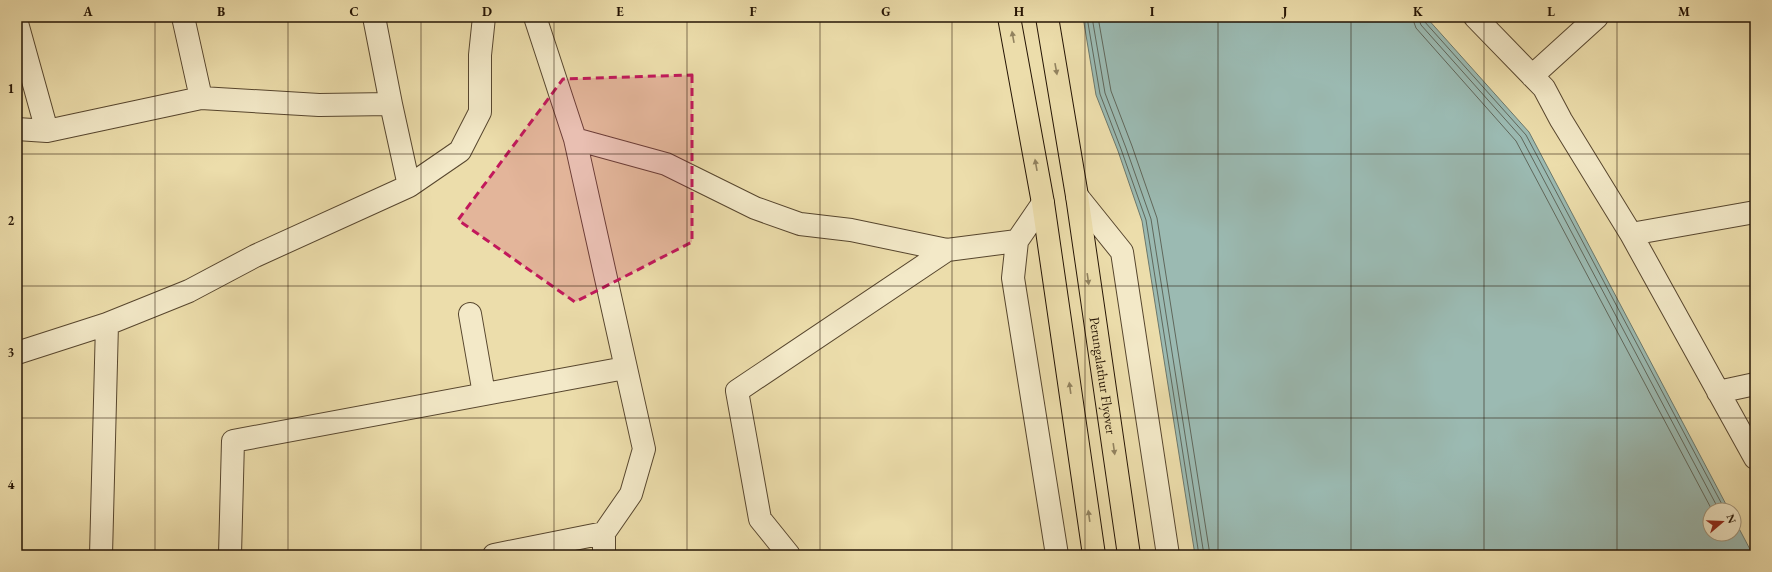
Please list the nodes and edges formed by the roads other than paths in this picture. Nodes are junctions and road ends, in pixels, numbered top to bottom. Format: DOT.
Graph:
graph roads {
  1 [pos="182,17"];
  2 [pos="374,17"];
  3 [pos="484,17"];
  4 [pos="535,17"];
  5 [pos="1009,17"];
  6 [pos="1047,17"];
  7 [pos="1475,17"];
  8 [pos="1597,17"];
  9 [pos="17,23"];
  10 [pos="1532,76"];
  11 [pos="201,98"];
  12 [pos="392,104"];
  13 [pos="17,130"];
  14 [pos="47,131"];
  15 [pos="575,139"];
  16 [pos="409,186"];
  17 [pos="1077,196"];
  18 [pos="1043,203"];
  19 [pos="1755,212"];
  20 [pos="1631,234"];
  21 [pos="1017,241"];
  22 [pos="947,250"];
  23 [pos="470,314"];
  24 [pos="108,324"];
  25 [pos="17,353"];
  26 [pos="625,368"];
  27 [pos="1755,384"];
  28 [pos="1718,392"];
  29 [pos="484,394"];
  30 [pos="1755,458"];
  31 [pos="604,533"];
  32 [pos="101,555"];
  33 [pos="230,555"];
  34 [pos="494,555"];
  35 [pos="604,555"];
  36 [pos="789,555"];
  37 [pos="1057,555"];
  38 [pos="1094,555"];
  39 [pos="1129,555"];
  40 [pos="1168,555"];
  1 -- 11 [label="street"];
  2 -- 12 [label="street"];
  3 -- 16 [label="street"];
  4 -- 15 [label="street"];
  18 -- 5 [label="main road, one-way"];
  6 -- 17 [label="main road, Perungalathur Flyover, one-way"];
  7 -- 10 [label="street"];
  8 -- 10 [label="street"];
  9 -- 14 [label="street"];
  10 -- 20 [label="street"];
  11 -- 12 [label="street"];
  11 -- 14 [label="street"];
  12 -- 16 [label="street"];
  13 -- 14 [label="street"];
  15 -- 22 [label="street"];
  15 -- 26 [label="street"];
  16 -- 24 [label="street"];
  17 -- 39 [label="main road, Perungalathur Flyover, one-way"];
  17 -- 40 [label="street"];
  18 -- 21 [label="street"];
  38 -- 18 [label="main road, one-way"];
  19 -- 20 [label="street"];
  20 -- 28 [label="street"];
  21 -- 22 [label="street"];
  21 -- 37 [label="street"];
  22 -- 36 [label="street"];
  23 -- 29 [label="street"];
  24 -- 25 [label="street"];
  24 -- 32 [label="street"];
  26 -- 29 [label="street"];
  26 -- 31 [label="street"];
  27 -- 28 [label="street"];
  28 -- 30 [label="street"];
  29 -- 33 [label="street"];
  31 -- 34 [label="street"];
  31 -- 35 [label="street"];
}
